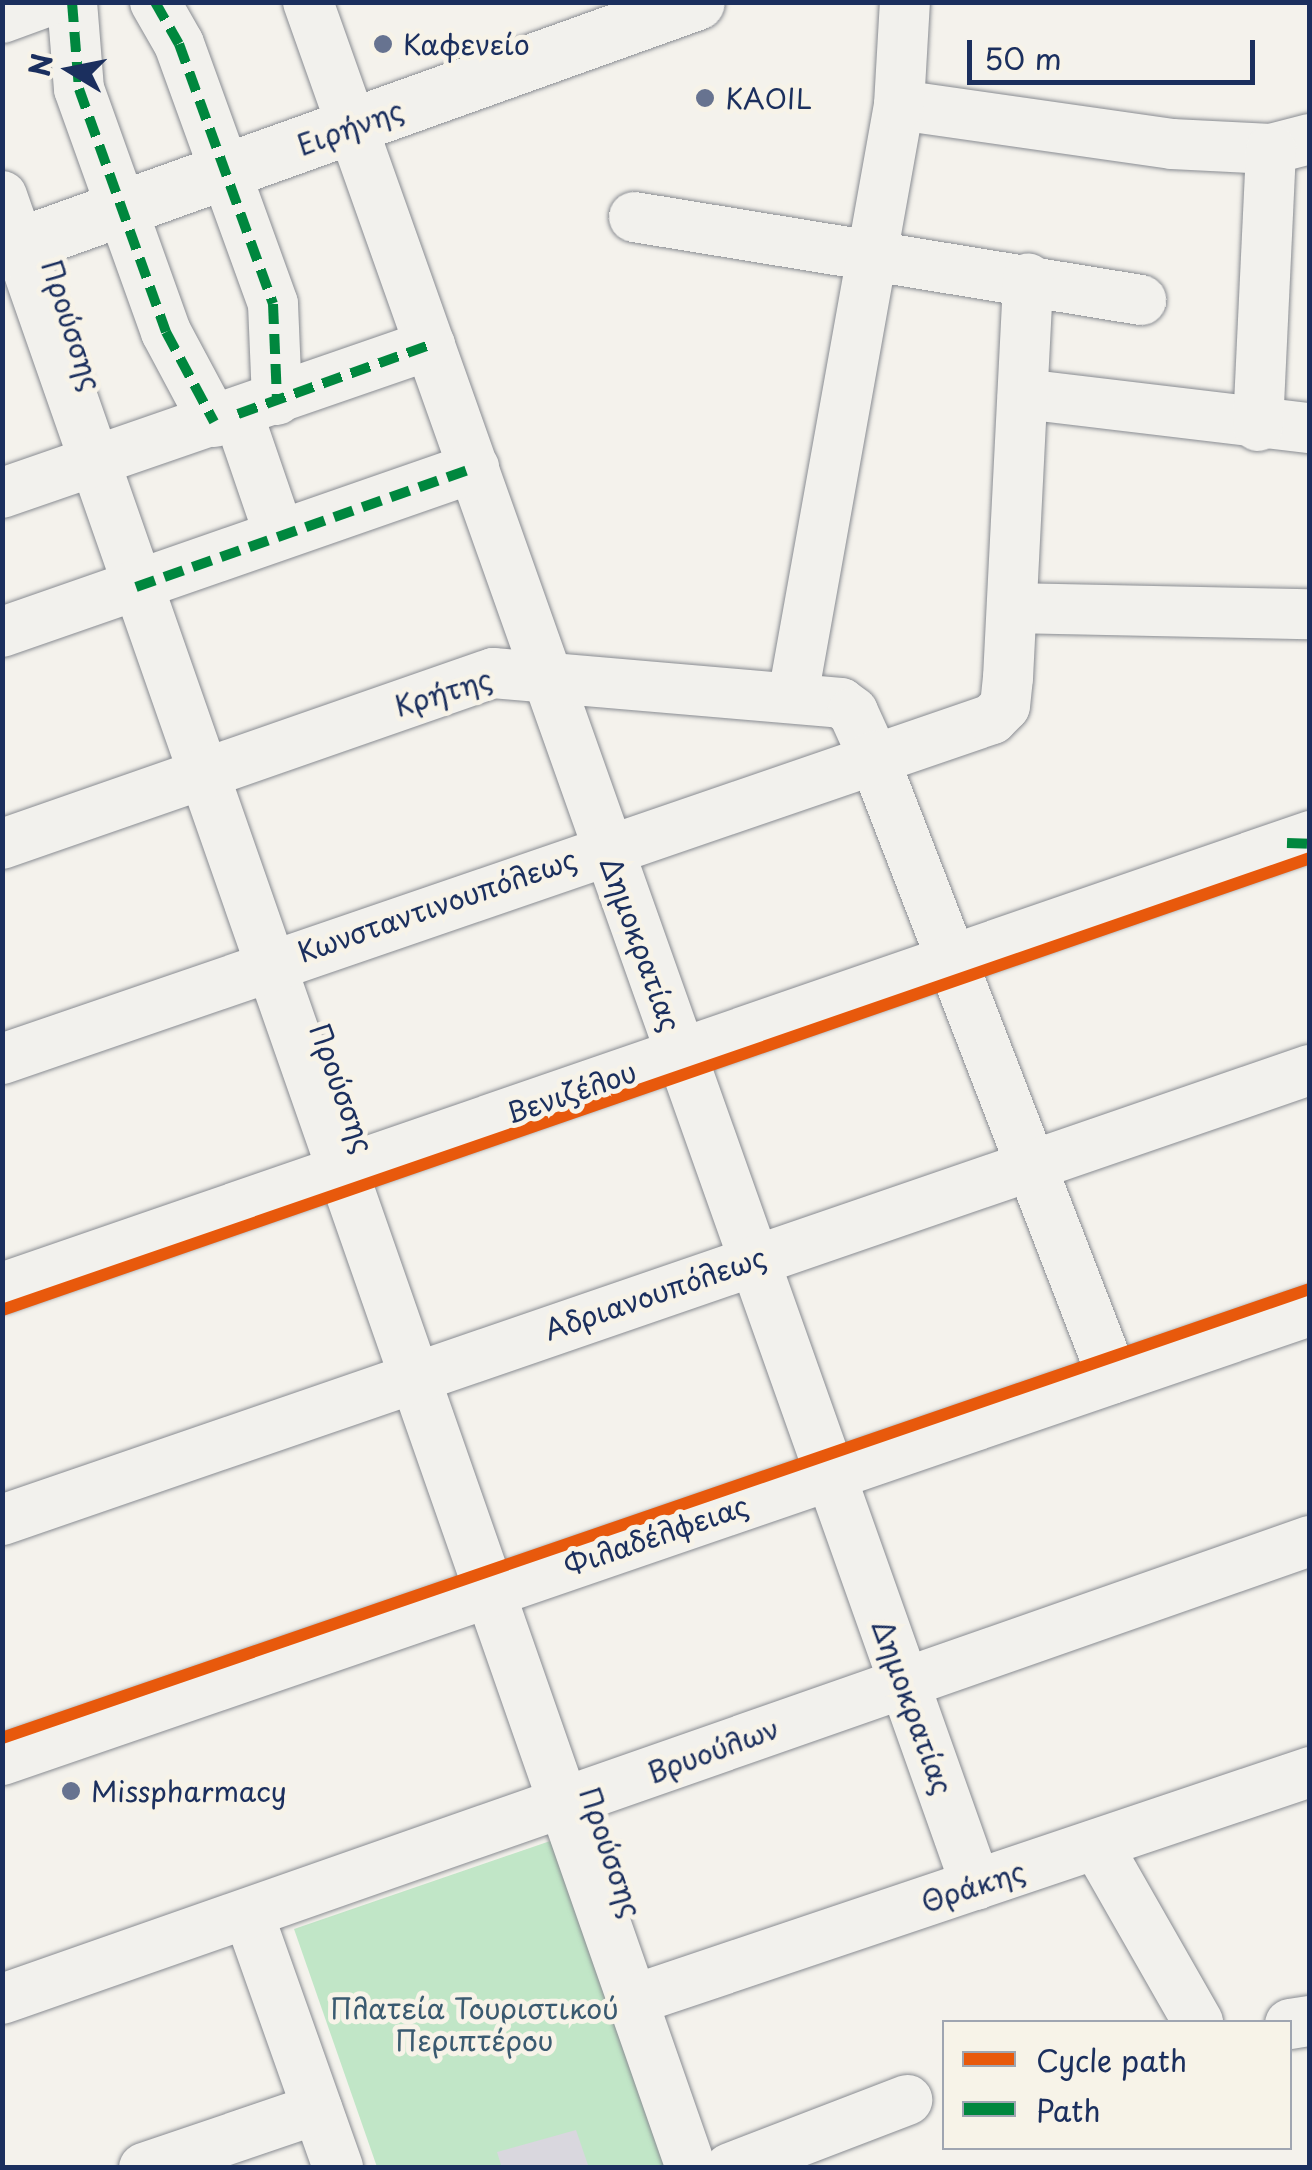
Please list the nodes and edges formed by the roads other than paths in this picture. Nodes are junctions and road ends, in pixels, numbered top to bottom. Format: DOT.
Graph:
graph roads {
  1 [pos="46,2"];
  2 [pos="72,2"];
  3 [pos="155,2"];
  4 [pos="308,2"];
  5 [pos="697,2"];
  6 [pos="905,2"];
  7 [pos="2,18"];
  8 [pos="899,105"];
  9 [pos="352,126"];
  10 [pos="1290,144"];
  11 [pos="226,172"];
  12 [pos="121,209"];
  13 [pos="634,217"];
  14 [pos="8,231"];
  15 [pos="872,254"];
  16 [pos="1028,279"];
  17 [pos="1141,300"];
  18 [pos="430,346"];
  19 [pos="1023,394"];
  20 [pos="243,412"];
  21 [pos="1258,426"];
  22 [pos="1310,428"];
  23 [pos="90,460"];
  24 [pos="474,468"];
  25 [pos="2,493"];
  26 [pos="279,534"];
  27 [pos="136,588"];
  28 [pos="1012,608"];
  29 [pos="1310,614"];
  30 [pos="2,632"];
  31 [pos="548,676"];
  32 [pos="792,696"];
  33 [pos="873,756"];
  34 [pos="204,772"];
  35 [pos="1302,841"];
  36 [pos="2,844"];
  37 [pos="605,847"];
  38 [pos="951,960"];
  39 [pos="270,962"];
  40 [pos="682,1054"];
  41 [pos="2,1059"];
  42 [pos="1310,1070"];
  43 [pos="1030,1162"];
  44 [pos="346,1170"];
  45 [pos="755,1259"];
  46 [pos="2,1288"];
  47 [pos="1310,1311"];
  48 [pos="416,1374"];
  49 [pos="1112,1378"];
  50 [pos="831,1476"];
  51 [pos="2,1520"];
  52 [pos="1310,1542"];
  53 [pos="494,1591"];
  54 [pos="904,1682"];
  55 [pos="2,1760"];
  56 [pos="1310,1772"];
  57 [pos="566,1803"];
  58 [pos="1097,1844"];
  59 [pos="976,1884"];
  60 [pos="249,1916"];
  61 [pos="2,1999"];
  62 [pos="636,1999"];
  63 [pos="1197,2020"];
  64 [pos="906,2100"];
  65 [pos="317,2109"];
  66 [pos="144,2168"];
  67 [pos="338,2168"];
  68 [pos="691,2168"];
  69 [pos="730,2168"];
  1 -- 7 [label="street"];
  2 -- 12 [label="street"];
  3 -- 11 [label="street"];
  4 -- 9 [label="street, Δημοκρατίας"];
  5 -- 9 [label="main road, Ειρήνης"];
  6 -- 8 [label="street"];
  8 -- 10 [label="street"];
  8 -- 15 [label="street"];
  9 -- 11 [label="main road, Ειρήνης"];
  9 -- 18 [label="street, Δημοκρατίας"];
  10 -- 21 [label="street"];
  11 -- 12 [label="main road, Ειρήνης"];
  11 -- 20 [label="street"];
  12 -- 14 [label="main road, Ειρήνης"];
  12 -- 20 [label="street"];
  13 -- 15 [label="street"];
  14 -- 23 [label="street, Προύσσης"];
  15 -- 16 [label="street"];
  15 -- 32 [label="street"];
  16 -- 17 [label="street"];
  16 -- 19 [label="street, Κωνσταντινουπόλεως"];
  18 -- 20 [label="street"];
  18 -- 24 [label="street, Δημοκρατίας"];
  19 -- 21 [label="street"];
  19 -- 28 [label="street, Κωνσταντινουπόλεως"];
  20 -- 23 [label="street"];
  20 -- 26 [label="street"];
  21 -- 22 [label="street"];
  23 -- 25 [label="street"];
  23 -- 27 [label="street, Προύσσης"];
  24 -- 26 [label="street"];
  24 -- 31 [label="street, Δημοκρατίας"];
  26 -- 27 [label="street"];
  27 -- 30 [label="street"];
  27 -- 34 [label="street, Προύσσης"];
  28 -- 29 [label="street"];
  28 -- 33 [label="street, Κωνσταντινουπόλεως"];
  31 -- 32 [label="street, Κρήτης"];
  31 -- 34 [label="street, Κρήτης"];
  31 -- 37 [label="street, Δημοκρατίας"];
  32 -- 33 [label="street, Κρήτης"];
  33 -- 37 [label="street, Κωνσταντινουπόλεως"];
  33 -- 38 [label="street"];
  34 -- 36 [label="street, Κρήτης"];
  34 -- 39 [label="street, Προύσσης"];
  35 -- 38 [label="street, Βενιζέλου"];
  37 -- 39 [label="street, Κωνσταντινουπόλεως"];
  37 -- 40 [label="street, Δημοκρατίας"];
  38 -- 40 [label="street, Βενιζέλου"];
  38 -- 43 [label="street"];
  39 -- 41 [label="street, Κωνσταντινουπόλεως"];
  39 -- 44 [label="street, Προύσσης"];
  40 -- 44 [label="street, Βενιζέλου"];
  40 -- 45 [label="street, Δημοκρατίας"];
  42 -- 43 [label="street, Αδριανουπόλεως"];
  43 -- 45 [label="street, Αδριανουπόλεως"];
  43 -- 49 [label="street"];
  44 -- 46 [label="street, Βενιζέλου"];
  44 -- 48 [label="street, Προύσσης"];
  45 -- 48 [label="street, Αδριανουπόλεως"];
  45 -- 50 [label="street, Δημοκρατίας"];
  47 -- 49 [label="street, Φιλαδέλφειας"];
  48 -- 51 [label="street, Αδριανουπόλεως"];
  48 -- 53 [label="street, Προύσσης"];
  49 -- 50 [label="street, Φιλαδέλφειας"];
  50 -- 53 [label="street, Φιλαδέλφειας"];
  50 -- 54 [label="street, Δημοκρατίας"];
  52 -- 54 [label="street, Βρυούλων"];
  53 -- 55 [label="street, Φιλαδέλφειας"];
  53 -- 57 [label="street, Προύσσης"];
  54 -- 57 [label="street, Βρυούλων"];
  54 -- 59 [label="street, Δημοκρατίας"];
  56 -- 58 [label="street, Θράκης"];
  57 -- 60 [label="street, Βρυούλων"];
  57 -- 62 [label="street, Προύσσης"];
  58 -- 59 [label="street, Θράκης"];
  58 -- 63 [label="street"];
  59 -- 62 [label="street, Θράκης"];
  60 -- 61 [label="street, Βρυούλων"];
  60 -- 65 [label="street"];
  62 -- 68 [label="street, Προύσσης"];
  64 -- 69 [label="street"];
  65 -- 66 [label="street"];
  65 -- 67 [label="street"];
}
